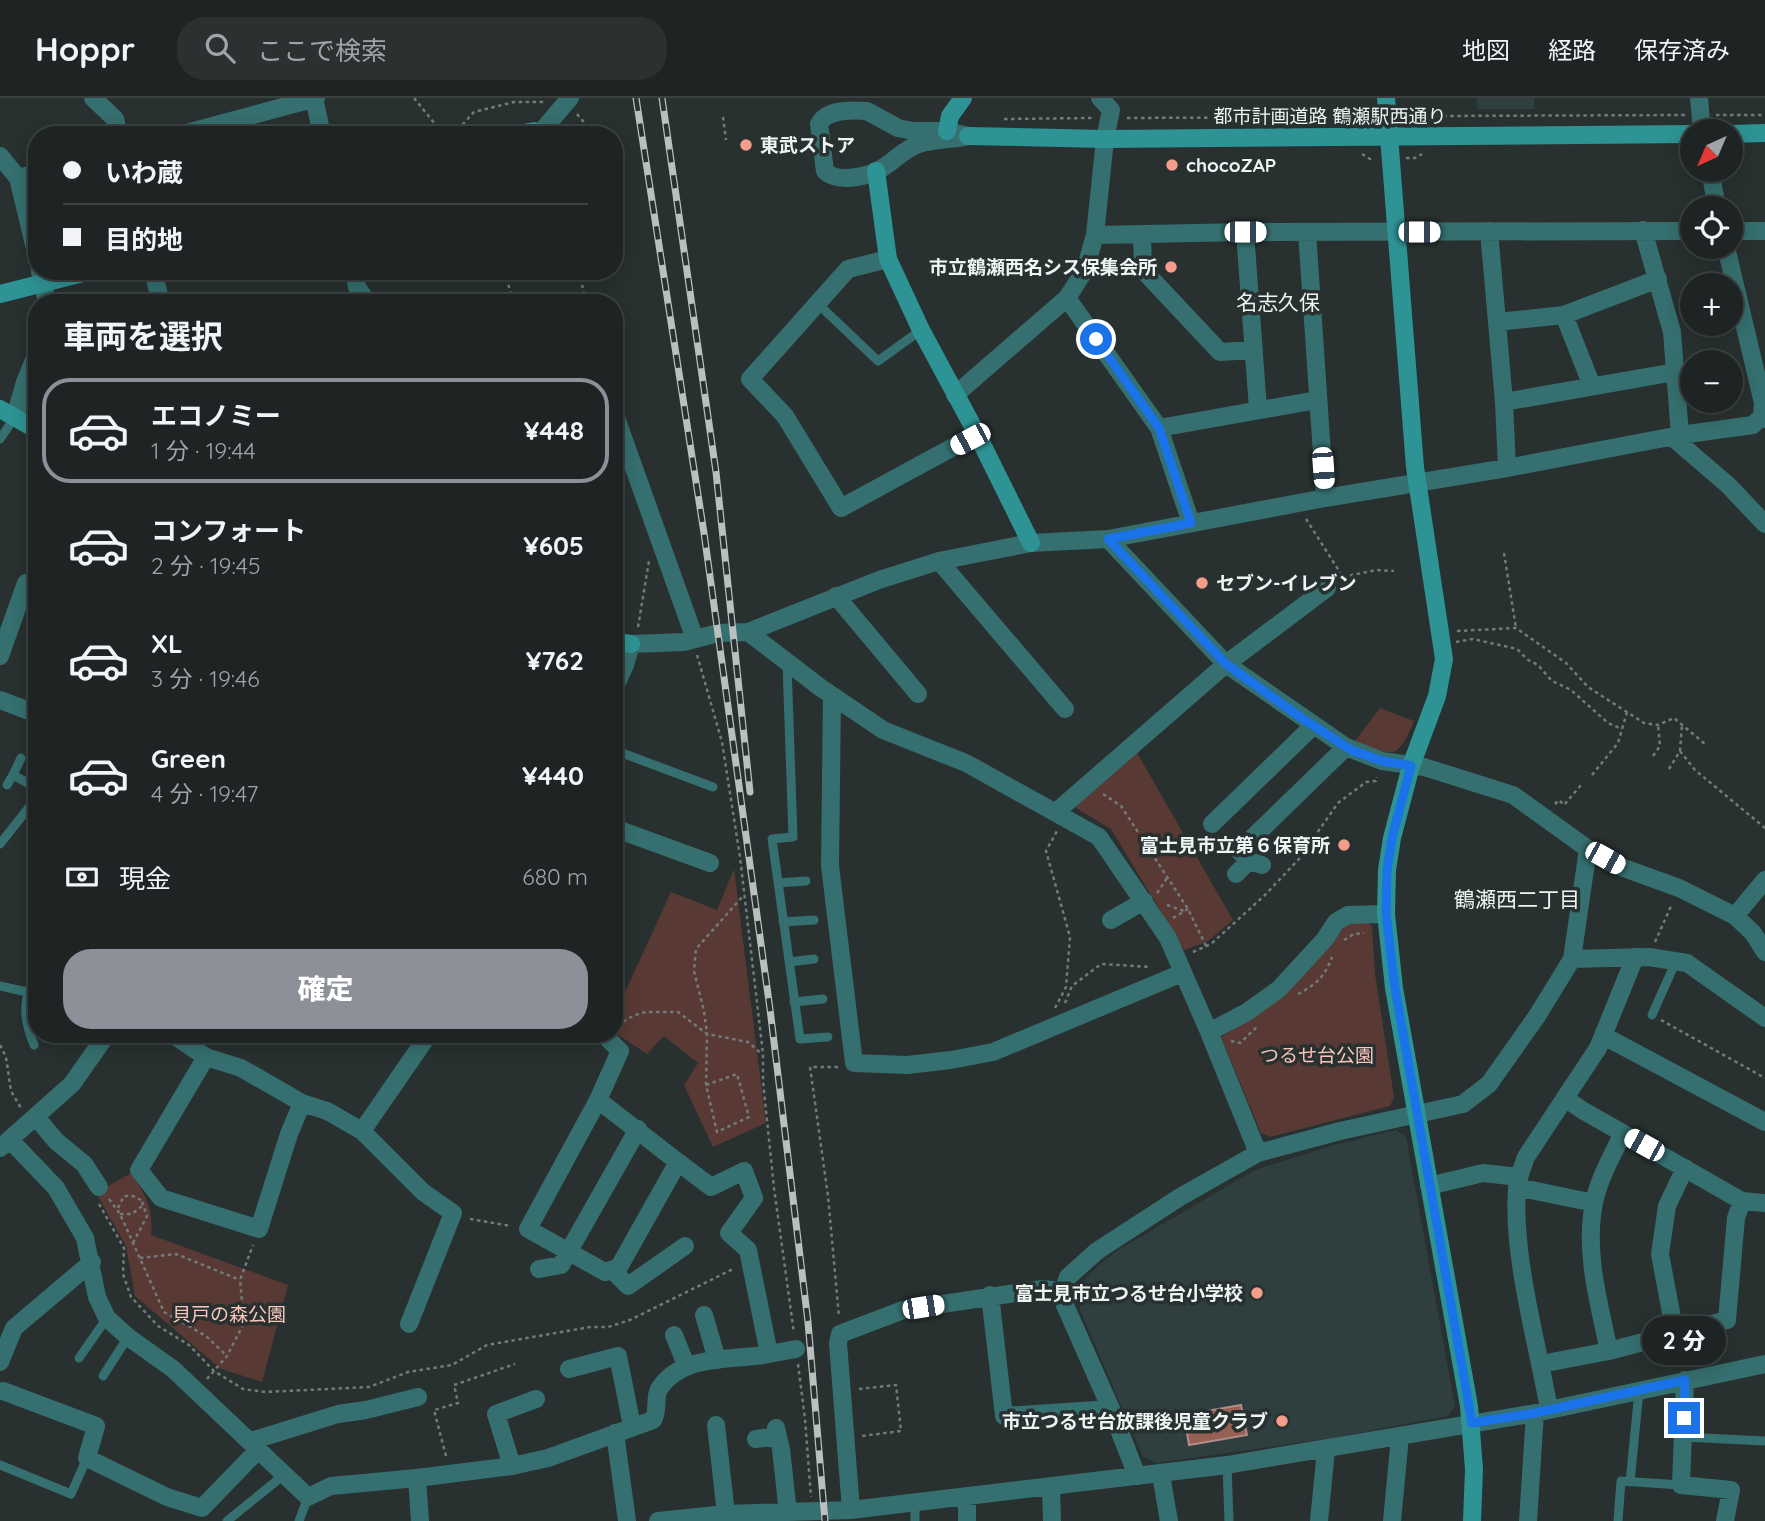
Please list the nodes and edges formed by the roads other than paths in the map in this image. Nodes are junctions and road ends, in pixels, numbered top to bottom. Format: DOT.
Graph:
graph roads {
  1 [pos="93,98"];
  2 [pos="964,98"];
  3 [pos="1100,98"];
  4 [pos="1386,98"];
  5 [pos="315,99"];
  6 [pos="569,100"];
  7 [pos="888,124"];
  8 [pos="117,126"];
  9 [pos="212,126"];
  10 [pos="320,126"];
  11 [pos="548,126"];
  12 [pos="947,131"];
  13 [pos="1765,133"];
  14 [pos="1680,134"];
  15 [pos="1743,134"];
  16 [pos="968,136"];
  17 [pos="1389,137"];
  18 [pos="1105,139"];
  19 [pos="0,156"];
  20 [pos="897,157"];
  21 [pos="876,172"];
  22 [pos="28,175"];
  23 [pos="18,178"];
  24 [pos="28,220"];
  25 [pos="1643,230"];
  26 [pos="1680,231"];
  27 [pos="1743,231"];
  28 [pos="1765,231"];
  29 [pos="1245,232"];
  30 [pos="1307,232"];
  31 [pos="1395,232"];
  32 [pos="1489,232"];
  33 [pos="1142,234"];
  34 [pos="1095,235"];
  35 [pos="1729,259"];
  36 [pos="888,260"];
  37 [pos="1658,279"];
  38 [pos="35,280"];
  39 [pos="0,294"];
  40 [pos="1067,298"];
  41 [pos="817,303"];
  42 [pos="1564,315"];
  43 [pos="1497,322"];
  44 [pos="921,330"];
  45 [pos="1254,350"];
  46 [pos="1675,372"];
  47 [pos="28,375"];
  48 [pos="1592,386"];
  49 [pos="955,395"];
  50 [pos="1317,400"];
  51 [pos="1504,402"];
  52 [pos="1258,409"];
  53 [pos="8,413"];
  54 [pos="1763,417"];
  55 [pos="28,425"];
  56 [pos="1159,428"];
  57 [pos="977,435"];
  58 [pos="623,436"];
  59 [pos="1676,436"];
  60 [pos="0,439"];
  61 [pos="1507,468"];
  62 [pos="1417,483"];
  63 [pos="1325,498"];
  64 [pos="1191,523"];
  65 [pos="1765,524"];
  66 [pos="1108,539"];
  67 [pos="1031,543"];
  68 [pos="939,561"];
  69 [pos="28,583"];
  70 [pos="1334,588"];
  71 [pos="836,596"];
  72 [pos="748,632"];
  73 [pos="695,639"];
  74 [pos="627,643"];
  75 [pos="0,656"];
  76 [pos="787,664"];
  77 [pos="1226,664"];
  78 [pos="623,670"];
  79 [pos="918,694"];
  80 [pos="832,696"];
  81 [pos="0,700"];
  82 [pos="1065,709"];
  83 [pos="28,711"];
  84 [pos="1313,726"];
  85 [pos="1346,747"];
  86 [pos="623,753"];
  87 [pos="21,758"];
  88 [pos="1411,766"];
  89 [pos="13,775"];
  90 [pos="28,783"];
  91 [pos="7,785"];
  92 [pos="713,787"];
  93 [pos="28,808"];
  94 [pos="1060,814"];
  95 [pos="1212,824"];
  96 [pos="623,831"];
  97 [pos="1,841"];
  98 [pos="1588,849"];
  99 [pos="710,863"];
  100 [pos="1236,874"];
  101 [pos="1765,880"];
  102 [pos="806,881"];
  103 [pos="778,883"];
  104 [pos="1153,900"];
  105 [pos="1386,914"];
  106 [pos="1735,916"];
  107 [pos="814,920"];
  108 [pos="1111,920"];
  109 [pos="783,922"];
  110 [pos="1765,952"];
  111 [pos="1642,957"];
  112 [pos="814,959"];
  113 [pos="1572,959"];
  114 [pos="1676,961"];
  115 [pos="789,962"];
  116 [pos="1179,966"];
  117 [pos="0,986"];
  118 [pos="27,992"];
  119 [pos="823,999"];
  120 [pos="794,1002"];
  121 [pos="1652,1015"];
  122 [pos="1765,1018"];
  123 [pos="28,1029"];
  124 [pos="1209,1032"];
  125 [pos="1604,1036"];
  126 [pos="828,1037"];
  127 [pos="101,1043"];
  128 [pos="185,1043"];
  129 [pos="423,1043"];
  130 [pos="612,1043"];
  131 [pos="206,1057"];
  132 [pos="1565,1098"];
  133 [pos="598,1100"];
  134 [pos="302,1103"];
  135 [pos="1417,1114"];
  136 [pos="32,1119"];
  137 [pos="1765,1122"];
  138 [pos="638,1129"];
  139 [pos="362,1131"];
  140 [pos="1623,1133"];
  141 [pos="3,1145"];
  142 [pos="1258,1153"];
  143 [pos="678,1162"];
  144 [pos="1685,1168"];
  145 [pos="1518,1182"];
  146 [pos="1429,1186"];
  147 [pos="96,1191"];
  148 [pos="1742,1201"];
  149 [pos="1594,1203"];
  150 [pos="1765,1203"];
  151 [pos="685,1246"];
  152 [pos="568,1252"];
  153 [pos="92,1262"];
  154 [pos="539,1269"];
  155 [pos="611,1270"];
  156 [pos="1063,1291"];
  157 [pos="990,1295"];
  158 [pos="704,1315"];
  159 [pos="107,1318"];
  160 [pos="409,1324"];
  161 [pos="1675,1334"];
  162 [pos="674,1335"];
  163 [pos="128,1337"];
  164 [pos="796,1349"];
  165 [pos="1609,1351"];
  166 [pos="769,1354"];
  167 [pos="79,1358"];
  168 [pos="718,1360"];
  169 [pos="0,1362"];
  170 [pos="1541,1364"];
  171 [pos="1765,1364"];
  172 [pos="686,1365"];
  173 [pos="569,1369"];
  174 [pos="103,1377"];
  175 [pos="1685,1380"];
  176 [pos="1,1389"];
  177 [pos="416,1391"];
  178 [pos="1639,1391"];
  179 [pos="536,1399"];
  180 [pos="1111,1409"];
  181 [pos="1542,1411"];
  182 [pos="1472,1423"];
  183 [pos="716,1425"];
  184 [pos="632,1426"];
  185 [pos="615,1433"];
  186 [pos="1399,1437"];
  187 [pos="1684,1437"];
  188 [pos="756,1439"];
  189 [pos="1765,1441"];
  190 [pos="255,1445"];
  191 [pos="1326,1450"];
  192 [pos="88,1458"];
  193 [pos="0,1465"];
  194 [pos="1227,1465"];
  195 [pos="512,1466"];
  196 [pos="285,1474"];
  197 [pos="1161,1475"];
  198 [pos="1137,1476"];
  199 [pos="416,1478"];
  200 [pos="1630,1482"];
  201 [pos="1681,1485"];
  202 [pos="1051,1486"];
  203 [pos="967,1496"];
  204 [pos="308,1497"];
  205 [pos="851,1510"];
  206 [pos="915,1512"];
  207 [pos="788,1513"];
  208 [pos="726,1514"];
  209 [pos="768,1517"];
  210 [pos="680,1519"];
  211 [pos="227,1521"];
  212 [pos="299,1521"];
  213 [pos="420,1521"];
  214 [pos="627,1521"];
  215 [pos="658,1521"];
  216 [pos="967,1521"];
  217 [pos="1052,1521"];
  218 [pos="1169,1521"];
  219 [pos="1229,1521"];
  220 [pos="1319,1521"];
  221 [pos="1392,1521"];
  222 [pos="1472,1521"];
  223 [pos="1528,1521"];
  224 [pos="1618,1521"];
  225 [pos="1725,1521"];
  1 -- 8 [label="street"];
  2 -- 12 [label="street"];
  3 -- 18 [label="street"];
  4 -- 17 [label="street"];
  5 -- 9 [label="street"];
  5 -- 10 [label="street"];
  6 -- 11 [label="street"];
  7 -- 12 [label="street"];
  7 -- 20 [label="lane"];
  7 -- 21 [label="street"];
  12 -- 16 [label="street"];
  13 -- 15 [label="street"];
  14 -- 17 [label="street, 都市計画道路 鶴瀬駅西通り"];
  16 -- 18 [label="street, 都市計画道路 鶴瀬駅西通り"];
  16 -- 20 [label="street"];
  17 -- 18 [label="street, 都市計画道路 鶴瀬駅西通り"];
  17 -- 31 [label="street"];
  18 -- 34 [label="street"];
  19 -- 23 [label="street"];
  20 -- 21 [label="street"];
  21 -- 36 [label="street"];
  22 -- 23 [label="street"];
  23 -- 24 [label="street"];
  25 -- 26 [label="street"];
  25 -- 32 [label="street"];
  25 -- 37 [label="street"];
  27 -- 28 [label="street"];
  29 -- 30 [label="street"];
  29 -- 33 [label="street"];
  29 -- 45 [label="street"];
  30 -- 31 [label="street"];
  30 -- 50 [label="street"];
  31 -- 32 [label="street"];
  31 -- 62 [label="street"];
  32 -- 43 [label="street"];
  33 -- 34 [label="street"];
  33 -- 45 [label="street"];
  34 -- 40 [label="street"];
  35 -- 54 [label="street"];
  36 -- 41 [label="street"];
  36 -- 44 [label="street"];
  37 -- 42 [label="street"];
  37 -- 46 [label="street"];
  38 -- 39 [label="street"];
  40 -- 49 [label="street"];
  40 -- 56 [label="street"];
  41 -- 44 [label="lane"];
  41 -- 57 [label="street"];
  42 -- 43 [label="street"];
  42 -- 48 [label="street"];
  43 -- 51 [label="street"];
  44 -- 49 [label="street"];
  45 -- 52 [label="street"];
  46 -- 48 [label="street"];
  46 -- 59 [label="street"];
  47 -- 53 [label="street"];
  48 -- 51 [label="street"];
  49 -- 57 [label="street"];
  50 -- 52 [label="street"];
  50 -- 63 [label="street"];
  51 -- 61 [label="street"];
  52 -- 56 [label="street"];
  53 -- 55 [label="street"];
  53 -- 60 [label="lane"];
  54 -- 59 [label="street"];
  56 -- 64 [label="street"];
  57 -- 67 [label="street"];
  58 -- 73 [label="street"];
  59 -- 61 [label="street"];
  59 -- 65 [label="street"];
  61 -- 62 [label="street"];
  62 -- 63 [label="street"];
  62 -- 88 [label="street"];
  63 -- 64 [label="street"];
  64 -- 66 [label="street"];
  66 -- 67 [label="street"];
  66 -- 77 [label="street"];
  67 -- 68 [label="street"];
  68 -- 71 [label="street"];
  68 -- 82 [label="street"];
  69 -- 75 [label="street"];
  70 -- 77 [label="street"];
  71 -- 72 [label="street"];
  71 -- 79 [label="street"];
  72 -- 73 [label="street"];
  72 -- 76 [label="street"];
  73 -- 74 [label="street"];
  74 -- 78 [label="street"];
  76 -- 80 [label="street"];
  76 -- 103 [label="lane"];
  77 -- 84 [label="street"];
  77 -- 94 [label="street"];
  80 -- 94 [label="street"];
  80 -- 116 [label="street"];
  81 -- 83 [label="street"];
  84 -- 85 [label="street"];
  84 -- 95 [label="street"];
  85 -- 88 [label="street"];
  85 -- 100 [label="street"];
  86 -- 92 [label="lane"];
  87 -- 89 [label="lane"];
  88 -- 98 [label="street"];
  88 -- 105 [label="street"];
  89 -- 90 [label="lane"];
  89 -- 91 [label="lane"];
  93 -- 97 [label="lane"];
  94 -- 104 [label="street"];
  96 -- 99 [label="street"];
  98 -- 106 [label="street"];
  98 -- 113 [label="street"];
  101 -- 106 [label="street"];
  102 -- 103 [label="lane"];
  103 -- 109 [label="lane"];
  104 -- 108 [label="street"];
  104 -- 116 [label="street"];
  105 -- 124 [label="street"];
  105 -- 135 [label="street"];
  106 -- 110 [label="street"];
  107 -- 109 [label="lane"];
  109 -- 115 [label="lane"];
  111 -- 113 [label="street"];
  111 -- 114 [label="street"];
  111 -- 125 [label="street"];
  112 -- 115 [label="lane"];
  113 -- 135 [label="street"];
  114 -- 121 [label="lane"];
  114 -- 122 [label="street"];
  115 -- 120 [label="lane"];
  116 -- 124 [label="street"];
  117 -- 118 [label="lane"];
  118 -- 123 [label="lane"];
  119 -- 120 [label="lane"];
  120 -- 126 [label="lane"];
  124 -- 142 [label="street"];
  125 -- 132 [label="street"];
  125 -- 137 [label="street"];
  127 -- 136 [label="street"];
  128 -- 131 [label="street"];
  129 -- 139 [label="street"];
  130 -- 133 [label="street"];
  131 -- 134 [label="street"];
  131 -- 134 [label="street"];
  132 -- 140 [label="street"];
  132 -- 145 [label="street"];
  133 -- 138 [label="street"];
  133 -- 152 [label="street"];
  134 -- 139 [label="street"];
  135 -- 142 [label="street"];
  135 -- 146 [label="street"];
  136 -- 141 [label="street"];
  136 -- 147 [label="street"];
  138 -- 143 [label="street"];
  138 -- 152 [label="street"];
  139 -- 160 [label="street"];
  140 -- 144 [label="street"];
  140 -- 149 [label="street"];
  141 -- 153 [label="street"];
  142 -- 156 [label="street"];
  143 -- 155 [label="street"];
  143 -- 166 [label="street"];
  144 -- 148 [label="street"];
  144 -- 161 [label="street"];
  145 -- 146 [label="street"];
  145 -- 149 [label="street"];
  145 -- 170 [label="street"];
  146 -- 182 [label="street"];
  148 -- 150 [label="street"];
  148 -- 161 [label="street"];
  149 -- 165 [label="street"];
  151 -- 155 [label="street"];
  152 -- 154 [label="street"];
  152 -- 155 [label="street"];
  153 -- 159 [label="street"];
  153 -- 169 [label="street"];
  156 -- 157 [label="street"];
  156 -- 180 [label="street"];
  157 -- 180 [label="street"];
  157 -- 205 [label="street"];
  158 -- 168 [label="street"];
  159 -- 163 [label="street"];
  159 -- 167 [label="lane"];
  161 -- 165 [label="street"];
  162 -- 172 [label="street"];
  163 -- 174 [label="lane"];
  163 -- 190 [label="street"];
  164 -- 166 [label="street"];
  165 -- 170 [label="street"];
  166 -- 168 [label="street"];
  168 -- 172 [label="street"];
  170 -- 181 [label="street"];
  171 -- 175 [label="street"];
  172 -- 184 [label="street"];
  173 -- 184 [label="street"];
  175 -- 178 [label="street"];
  175 -- 187 [label="street"];
  176 -- 192 [label="street"];
  177 -- 190 [label="street"];
  178 -- 181 [label="street"];
  178 -- 200 [label="lane"];
  179 -- 195 [label="street"];
  180 -- 198 [label="street"];
  181 -- 182 [label="street"];
  181 -- 223 [label="street"];
  182 -- 186 [label="street"];
  182 -- 222 [label="street"];
  183 -- 208 [label="street"];
  184 -- 185 [label="street"];
  185 -- 195 [label="street"];
  185 -- 214 [label="street"];
  186 -- 191 [label="street"];
  186 -- 221 [label="street"];
  187 -- 189 [label="lane"];
  187 -- 201 [label="street"];
  188 -- 207 [label="street"];
  190 -- 192 [label="street"];
  190 -- 196 [label="street"];
  191 -- 194 [label="street"];
  191 -- 220 [label="street"];
  192 -- 193 [label="lane"];
  194 -- 197 [label="street"];
  194 -- 219 [label="lane"];
  195 -- 199 [label="street"];
  196 -- 204 [label="street"];
  196 -- 211 [label="lane"];
  197 -- 198 [label="street"];
  197 -- 218 [label="street"];
  198 -- 202 [label="street"];
  199 -- 204 [label="street"];
  199 -- 213 [label="street"];
  200 -- 201 [label="lane"];
  200 -- 224 [label="lane"];
  201 -- 225 [label="street"];
  202 -- 203 [label="street"];
  202 -- 217 [label="street"];
  203 -- 206 [label="street"];
  203 -- 216 [label="street"];
  204 -- 212 [label="lane"];
  205 -- 206 [label="street"];
  205 -- 207 [label="street"];
  207 -- 209 [label="street"];
  208 -- 209 [label="street"];
  208 -- 210 [label="street"];
  210 -- 215 [label="street"];
}
